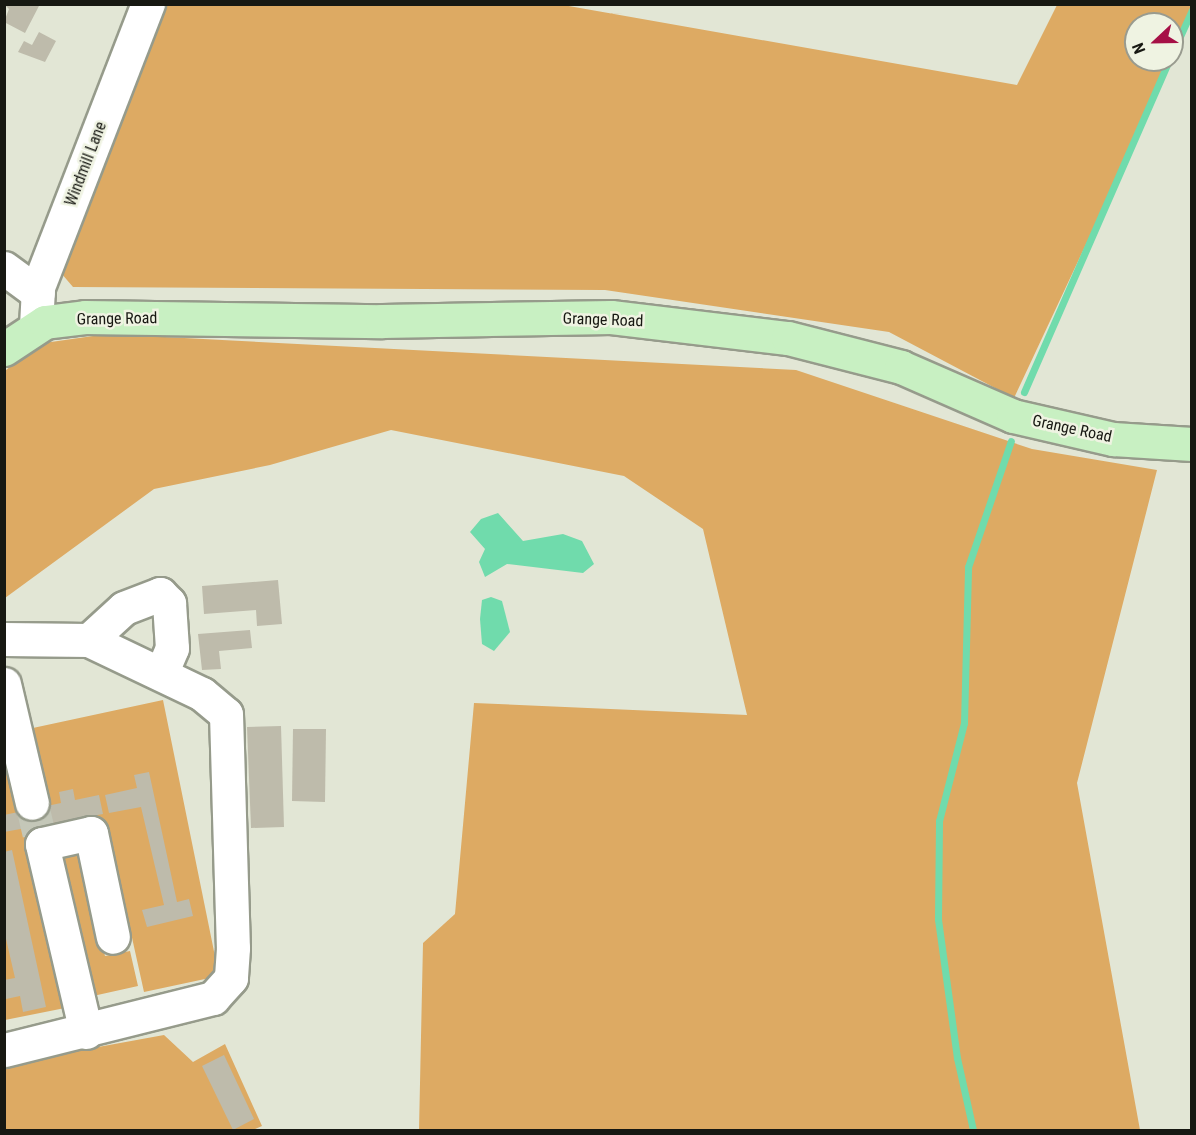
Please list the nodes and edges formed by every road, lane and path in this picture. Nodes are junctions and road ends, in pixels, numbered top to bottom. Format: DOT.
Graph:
graph roads {
  1 [pos="148,4"];
  2 [pos="4,268"];
  3 [pos="38,293"];
  4 [pos="36,326"];
  5 [pos="4,349"];
  6 [pos="1191,444"];
  7 [pos="4,639"];
  8 [pos="89,640"];
  9 [pos="161,674"];
  10 [pos="4,684"];
  11 [pos="38,827"];
  12 [pos="113,937"];
  13 [pos="86,1032"];
  14 [pos="4,1050"];
  1 -- 3 [label="street, Windmill Lane"];
  2 -- 3 [label="street"];
  3 -- 4 [label="street, Windmill Lane"];
  4 -- 5 [label="main road, Grange Road"];
  4 -- 6 [label="main road, Grange Road"];
  7 -- 8 [label="street"];
  8 -- 9 [label="street"];
  8 -- 9 [label="street"];
  9 -- 13 [label="street"];
  10 -- 11 [label="street"];
  11 -- 12 [label="street"];
  11 -- 13 [label="street"];
  13 -- 14 [label="street"];
}
